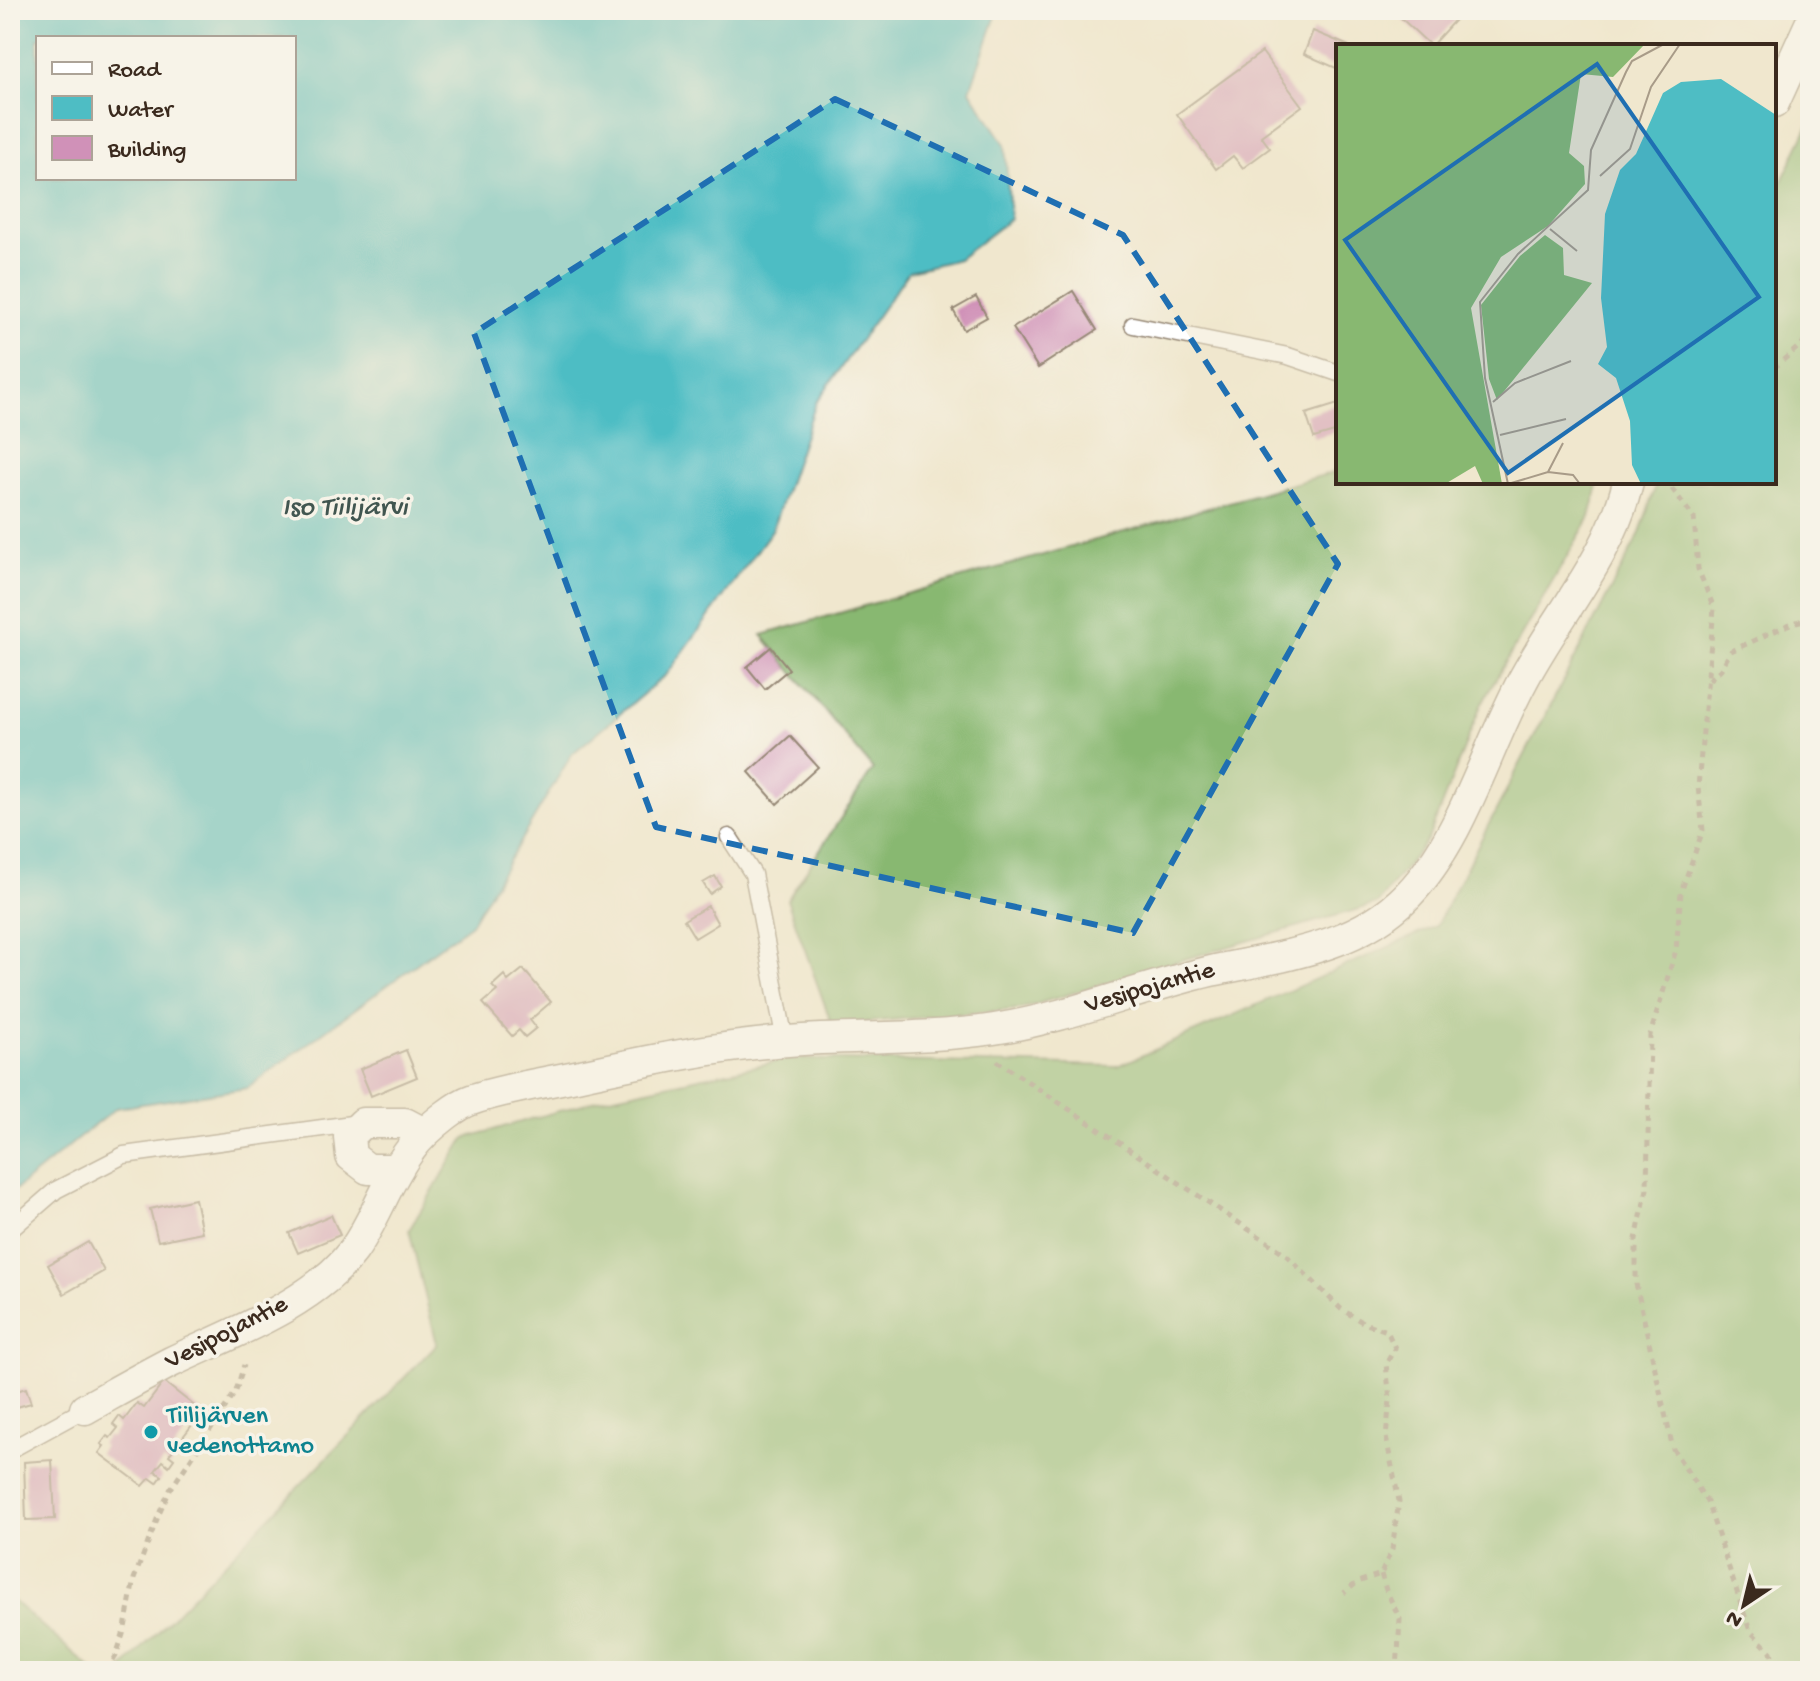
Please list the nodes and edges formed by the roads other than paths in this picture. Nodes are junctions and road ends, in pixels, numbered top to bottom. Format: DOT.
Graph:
graph roads {
  1 [pos="1810,24"];
  2 [pos="1776,99"];
  3 [pos="1133,325"];
  4 [pos="1336,372"];
  5 [pos="1628,484"];
  6 [pos="729,837"];
  7 [pos="785,1041"];
  8 [pos="363,1123"];
  9 [pos="424,1133"];
  10 [pos="398,1169"];
  11 [pos="10,1230"];
  12 [pos="85,1409"];
  13 [pos="10,1450"];
  1 -- 2 [label="street"];
  3 -- 4 [label="lane"];
  5 -- 7 [label="street, Vesipojantie"];
  6 -- 7 [label="lane"];
  7 -- 9 [label="street, Vesipojantie"];
  8 -- 9 [label="street"];
  8 -- 10 [label="street"];
  8 -- 11 [label="lane"];
  9 -- 10 [label="street, Vesipojantie"];
  10 -- 12 [label="street, Vesipojantie"];
  12 -- 13 [label="lane, Vesipojantie"];
}
